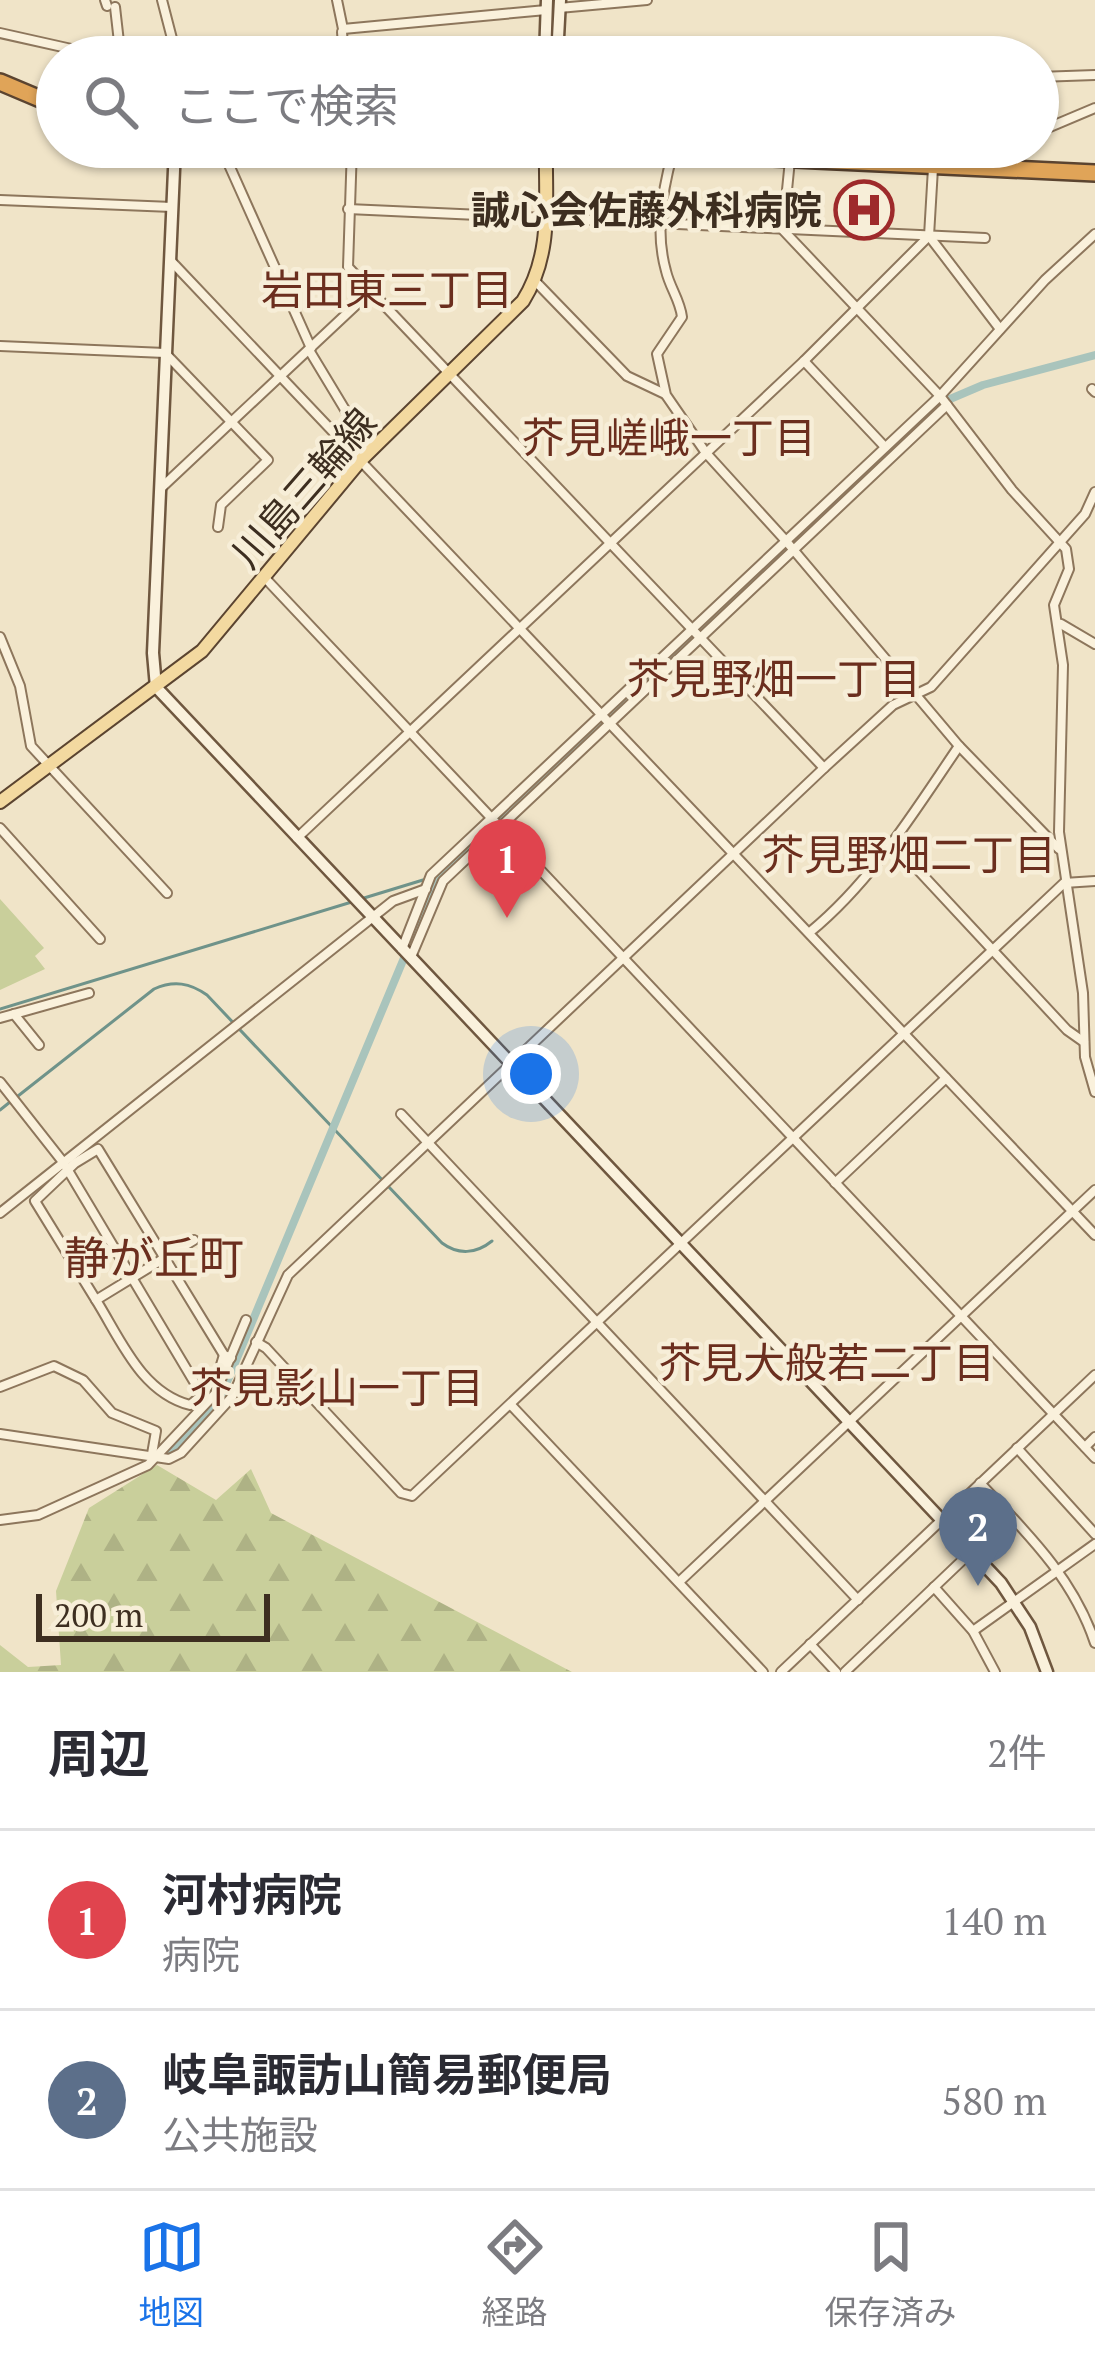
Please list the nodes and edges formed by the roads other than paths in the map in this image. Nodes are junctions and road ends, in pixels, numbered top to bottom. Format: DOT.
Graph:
graph roads {
  1 [pos="162,0"];
  2 [pos="337,0"];
  3 [pos="647,0"];
  4 [pos="109,4"];
  5 [pos="553,5"];
  6 [pos="342,32"];
  7 [pos="0,33"];
  8 [pos="116,36"];
  9 [pos="171,36"];
  10 [pos="342,36"];
  11 [pos="548,36"];
  12 [pos="555,36"];
  13 [pos="36,41"];
  14 [pos="1095,75"];
  15 [pos="1059,76"];
  16 [pos="0,82"];
  17 [pos="36,97"];
  18 [pos="1095,108"];
  19 [pos="1059,123"];
  20 [pos="174,168"];
  21 [pos="229,168"];
  22 [pos="351,168"];
  23 [pos="545,168"];
  24 [pos="669,168"];
  25 [pos="789,168"];
  26 [pos="933,168"];
  27 [pos="994,168"];
  28 [pos="1095,173"];
  29 [pos="0,200"];
  30 [pos="172,207"];
  31 [pos="348,209"];
  32 [pos="546,219"];
  33 [pos="660,225"];
  34 [pos="783,230"];
  35 [pos="1095,234"];
  36 [pos="929,236"];
  37 [pos="985,238"];
  38 [pos="171,261"];
  39 [pos="535,281"];
  40 [pos="372,290"];
  41 [pos="859,309"];
  42 [pos="1000,329"];
  43 [pos="0,346"];
  44 [pos="310,350"];
  45 [pos="165,353"];
  46 [pos="804,361"];
  47 [pos="448,372"];
  48 [pos="283,375"];
  49 [pos="666,394"];
  50 [pos="943,400"];
  51 [pos="230,423"];
  52 [pos="885,447"];
  53 [pos="706,453"];
  54 [pos="366,456"];
  55 [pos="872,459"];
  56 [pos="881,469"];
  57 [pos="161,488"];
  58 [pos="1095,492"];
  59 [pos="218,527"];
  60 [pos="1060,543"];
  61 [pos="610,544"];
  62 [pos="790,545"];
  63 [pos="265,578"];
  64 [pos="1059,623"];
  65 [pos="520,627"];
  66 [pos="690,629"];
  67 [pos="0,637"];
  68 [pos="700,638"];
  69 [pos="1095,644"];
  70 [pos="156,688"];
  71 [pos="914,695"];
  72 [pos="603,713"];
  73 [pos="611,722"];
  74 [pos="409,733"];
  75 [pos="959,746"];
  76 [pos="47,767"];
  77 [pos="824,768"];
  78 [pos="0,802"];
  79 [pos="490,819"];
  80 [pos="0,828"];
  81 [pos="499,828"];
  82 [pos="297,838"];
  83 [pos="892,842"];
  84 [pos="1060,850"];
  85 [pos="735,853"];
  86 [pos="1095,881"];
  87 [pos="1064,883"];
  88 [pos="426,889"];
  89 [pos="167,893"];
  90 [pos="373,918"];
  91 [pos="810,932"];
  92 [pos="100,939"];
  93 [pos="994,949"];
  94 [pos="406,954"];
  95 [pos="623,958"];
  96 [pos="89,993"];
  97 [pos="1083,994"];
  98 [pos="1095,995"];
  99 [pos="14,1014"];
  100 [pos="0,1018"];
  101 [pos="905,1033"];
  102 [pos="1084,1042"];
  103 [pos="39,1045"];
  104 [pos="510,1064"];
  105 [pos="1093,1076"];
  106 [pos="946,1078"];
  107 [pos="0,1082"];
  108 [pos="1095,1092"];
  109 [pos="401,1114"];
  110 [pos="793,1138"];
  111 [pos="427,1142"];
  112 [pos="65,1167"];
  113 [pos="835,1183"];
  114 [pos="1095,1190"];
  115 [pos="1073,1211"];
  116 [pos="0,1213"];
  117 [pos="1095,1234"];
  118 [pos="194,1240"];
  119 [pos="681,1244"];
  120 [pos="165,1258"];
  121 [pos="132,1278"];
  122 [pos="97,1300"];
  123 [pos="960,1316"];
  124 [pos="246,1320"];
  125 [pos="597,1323"];
  126 [pos="256,1342"];
  127 [pos="227,1356"];
  128 [pos="1095,1375"];
  129 [pos="0,1387"];
  130 [pos="202,1395"];
  131 [pos="511,1405"];
  132 [pos="1053,1414"];
  133 [pos="848,1422"];
  134 [pos="0,1434"];
  135 [pos="1095,1437"];
  136 [pos="1085,1447"];
  137 [pos="1017,1448"];
  138 [pos="154,1456"];
  139 [pos="1095,1458"];
  140 [pos="980,1483"];
  141 [pos="764,1501"];
  142 [pos="0,1520"];
  143 [pos="940,1520"];
  144 [pos="1095,1534"];
  145 [pos="1095,1544"];
  146 [pos="971,1552"];
  147 [pos="1058,1570"];
  148 [pos="679,1582"];
  149 [pos="934,1587"];
  150 [pos="858,1600"];
  151 [pos="1015,1602"];
  152 [pos="973,1631"];
  153 [pos="1095,1643"];
  154 [pos="810,1645"];
  155 [pos="764,1672"];
  156 [pos="781,1672"];
  157 [pos="841,1672"];
  158 [pos="995,1672"];
  159 [pos="1047,1672"];
  1 -- 9 [label="street"];
  2 -- 5 [label="street"];
  3 -- 5 [label="street"];
  4 -- 8 [label="street"];
  5 -- 11 [label="street"];
  5 -- 12 [label="street"];
  6 -- 10 [label="street"];
  7 -- 13 [label="street"];
  14 -- 15 [label="street"];
  16 -- 17 [label="highway"];
  18 -- 19 [label="street"];
  20 -- 30 [label="street"];
  21 -- 44 [label="street"];
  22 -- 31 [label="street"];
  23 -- 32 [label="main road"];
  24 -- 33 [label="street"];
  25 -- 34 [label="street"];
  26 -- 36 [label="street"];
  27 -- 28 [label="highway"];
  29 -- 30 [label="street"];
  30 -- 38 [label="street"];
  31 -- 32 [label="street"];
  31 -- 40 [label="street"];
  32 -- 33 [label="street"];
  32 -- 39 [label="main road"];
  33 -- 34 [label="street"];
  33 -- 49 [label="street"];
  34 -- 36 [label="street"];
  34 -- 41 [label="street"];
  35 -- 42 [label="street"];
  36 -- 37 [label="street"];
  36 -- 41 [label="street"];
  36 -- 42 [label="street"];
  38 -- 45 [label="street"];
  38 -- 48 [label="street"];
  39 -- 47 [label="main road, 川島三輪線"];
  39 -- 49 [label="street"];
  40 -- 44 [label="street"];
  40 -- 47 [label="street"];
  41 -- 46 [label="street"];
  41 -- 50 [label="street"];
  42 -- 50 [label="street"];
  43 -- 45 [label="street"];
  44 -- 48 [label="street"];
  44 -- 54 [label="street"];
  45 -- 51 [label="street"];
  45 -- 57 [label="street"];
  46 -- 52 [label="street"];
  46 -- 53 [label="street"];
  47 -- 54 [label="main road, 川島三輪線"];
  47 -- 61 [label="street"];
  48 -- 51 [label="street"];
  48 -- 54 [label="street"];
  49 -- 53 [label="street"];
  50 -- 52 [label="street"];
  50 -- 56 [label="street"];
  50 -- 60 [label="street"];
  51 -- 57 [label="street"];
  51 -- 59 [label="street"];
  52 -- 55 [label="street"];
  53 -- 61 [label="street"];
  53 -- 62 [label="street"];
  54 -- 63 [label="main road, 川島三輪線"];
  54 -- 65 [label="street"];
  55 -- 56 [label="street"];
  55 -- 62 [label="street"];
  56 -- 62 [label="street"];
  57 -- 70 [label="street"];
  58 -- 60 [label="street"];
  60 -- 64 [label="street"];
  60 -- 71 [label="street"];
  61 -- 65 [label="street"];
  61 -- 66 [label="street"];
  62 -- 66 [label="street"];
  62 -- 68 [label="street"];
  62 -- 71 [label="street"];
  63 -- 70 [label="main road, 川島三輪線"];
  63 -- 74 [label="street"];
  64 -- 69 [label="street"];
  64 -- 84 [label="street"];
  65 -- 72 [label="street"];
  65 -- 74 [label="street"];
  66 -- 68 [label="street"];
  66 -- 72 [label="street"];
  67 -- 76 [label="street"];
  68 -- 73 [label="street"];
  68 -- 77 [label="street"];
  70 -- 76 [label="main road, 川島三輪線"];
  70 -- 82 [label="street"];
  71 -- 75 [label="street"];
  71 -- 77 [label="street"];
  72 -- 73 [label="street"];
  72 -- 79 [label="street"];
  73 -- 81 [label="street"];
  73 -- 85 [label="street"];
  74 -- 79 [label="street"];
  74 -- 82 [label="street"];
  75 -- 83 [label="street"];
  75 -- 84 [label="street"];
  76 -- 78 [label="main road, 川島三輪線"];
  76 -- 89 [label="street"];
  77 -- 85 [label="street"];
  79 -- 81 [label="street"];
  79 -- 88 [label="street"];
  80 -- 92 [label="street"];
  81 -- 94 [label="street"];
  81 -- 95 [label="street"];
  82 -- 90 [label="street"];
  83 -- 91 [label="street"];
  83 -- 93 [label="street"];
  84 -- 87 [label="street"];
  85 -- 91 [label="street"];
  85 -- 95 [label="street"];
  86 -- 87 [label="street"];
  87 -- 93 [label="street"];
  87 -- 97 [label="street"];
  88 -- 90 [label="street"];
  88 -- 94 [label="street"];
  90 -- 94 [label="street"];
  90 -- 112 [label="street"];
  91 -- 101 [label="street"];
  93 -- 101 [label="street"];
  93 -- 102 [label="street"];
  94 -- 104 [label="street"];
  95 -- 104 [label="street"];
  95 -- 110 [label="street"];
  96 -- 99 [label="street"];
  97 -- 98 [label="street"];
  97 -- 102 [label="street"];
  99 -- 100 [label="street"];
  99 -- 103 [label="street"];
  101 -- 106 [label="street"];
  101 -- 110 [label="street"];
  102 -- 105 [label="street"];
  104 -- 111 [label="street"];
  104 -- 119 [label="street"];
  105 -- 108 [label="street"];
  106 -- 113 [label="street"];
  106 -- 115 [label="street"];
  107 -- 112 [label="street"];
  109 -- 111 [label="street"];
  110 -- 113 [label="street"];
  110 -- 119 [label="street"];
  111 -- 125 [label="street"];
  111 -- 126 [label="street"];
  112 -- 116 [label="street"];
  112 -- 120 [label="street"];
  112 -- 121 [label="street"];
  112 -- 122 [label="street"];
  113 -- 123 [label="street"];
  114 -- 115 [label="street"];
  115 -- 117 [label="street"];
  115 -- 123 [label="street"];
  118 -- 120 [label="street"];
  119 -- 125 [label="street"];
  119 -- 133 [label="street"];
  120 -- 121 [label="street"];
  120 -- 127 [label="street"];
  121 -- 122 [label="street"];
  121 -- 130 [label="street"];
  122 -- 130 [label="street"];
  123 -- 132 [label="street"];
  123 -- 133 [label="street"];
  124 -- 127 [label="street"];
  125 -- 131 [label="street"];
  125 -- 141 [label="street"];
  126 -- 131 [label="street"];
  126 -- 138 [label="street"];
  127 -- 130 [label="street"];
  127 -- 138 [label="street"];
  128 -- 132 [label="street"];
  129 -- 138 [label="street"];
  131 -- 148 [label="street"];
  132 -- 136 [label="street"];
  132 -- 137 [label="street"];
  133 -- 141 [label="street"];
  133 -- 143 [label="street"];
  134 -- 138 [label="street"];
  135 -- 136 [label="street"];
  136 -- 139 [label="street"];
  137 -- 140 [label="street"];
  137 -- 144 [label="street"];
  138 -- 142 [label="street"];
  140 -- 143 [label="street"];
  140 -- 147 [label="street"];
  141 -- 148 [label="street"];
  141 -- 150 [label="street"];
  143 -- 146 [label="street"];
  143 -- 150 [label="street"];
  145 -- 147 [label="street"];
  146 -- 149 [label="street"];
  146 -- 151 [label="street"];
  147 -- 151 [label="street"];
  147 -- 153 [label="street"];
  148 -- 155 [label="street"];
  149 -- 152 [label="street"];
  149 -- 157 [label="street"];
  150 -- 154 [label="street"];
  151 -- 152 [label="street"];
  151 -- 159 [label="street"];
  152 -- 158 [label="street"];
  154 -- 156 [label="street"];
  154 -- 157 [label="street"];
}
